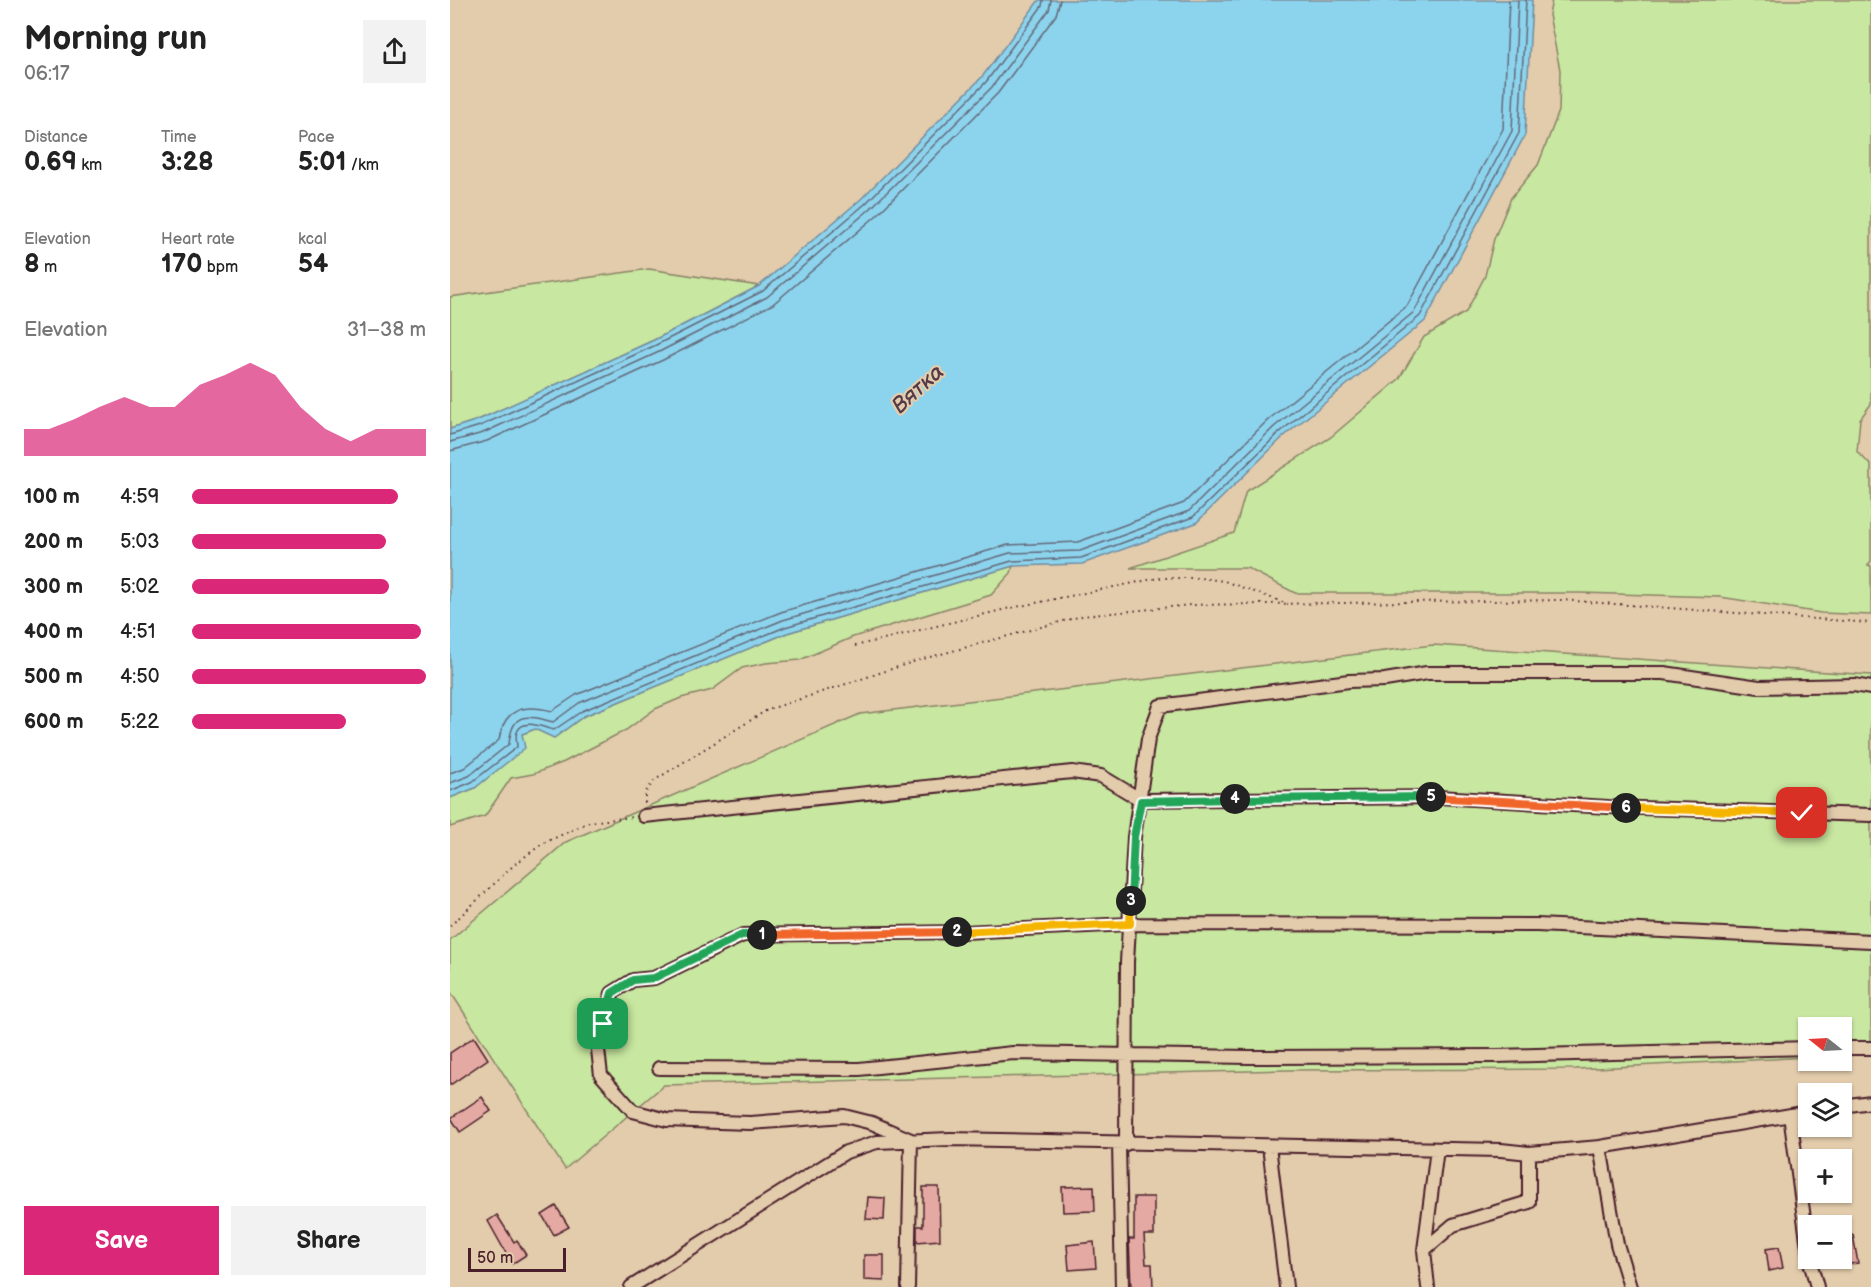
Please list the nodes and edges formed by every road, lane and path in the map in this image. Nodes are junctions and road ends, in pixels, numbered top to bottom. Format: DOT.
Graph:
graph roads {
  1 [pos="1290,605"];
  2 [pos="1871,623"];
  3 [pos="855,646"];
  4 [pos="1871,688"];
  5 [pos="1141,801"];
  6 [pos="1871,815"];
  7 [pos="644,816"];
  8 [pos="1130,924"];
  9 [pos="450,926"];
  10 [pos="1871,941"];
  11 [pos="1798,1048"];
  12 [pos="1852,1048"];
  13 [pos="1871,1048"];
  14 [pos="1127,1056"];
  15 [pos="659,1068"];
  16 [pos="1871,1102"];
  17 [pos="1852,1105"];
  18 [pos="1798,1114"];
  19 [pos="1790,1115"];
  20 [pos="911,1140"];
  21 [pos="1122,1144"];
  22 [pos="1269,1146"];
  23 [pos="1600,1147"];
  24 [pos="1437,1149"];
  25 [pos="1529,1154"];
  26 [pos="1803,1215"];
  27 [pos="1424,1250"];
  28 [pos="1812,1269"];
  29 [pos="630,1287"];
  30 [pos="908,1287"];
  31 [pos="1122,1287"];
  32 [pos="1286,1287"];
  33 [pos="1428,1287"];
  34 [pos="1630,1287"];
  35 [pos="1817,1287"];
  1 -- 2 [label="path"];
  1 -- 3 [label="path"];
  1 -- 7 [label="path"];
  4 -- 5 [label="street"];
  5 -- 6 [label="street"];
  5 -- 7 [label="street"];
  5 -- 8 [label="street"];
  7 -- 9 [label="path"];
  8 -- 10 [label="street"];
  8 -- 14 [label="street"];
  8 -- 20 [label="street"];
  11 -- 14 [label="street"];
  12 -- 13 [label="street"];
  14 -- 15 [label="street"];
  14 -- 21 [label="street"];
  16 -- 17 [label="street"];
  18 -- 19 [label="street"];
  19 -- 23 [label="street"];
  19 -- 26 [label="street"];
  20 -- 21 [label="street"];
  20 -- 29 [label="street"];
  20 -- 30 [label="street"];
  21 -- 22 [label="street"];
  21 -- 31 [label="street"];
  22 -- 24 [label="street"];
  22 -- 32 [label="street"];
  23 -- 25 [label="street"];
  23 -- 34 [label="street"];
  24 -- 25 [label="street"];
  24 -- 27 [label="street"];
  25 -- 27 [label="street"];
  27 -- 33 [label="street"];
  28 -- 35 [label="street"];
}
